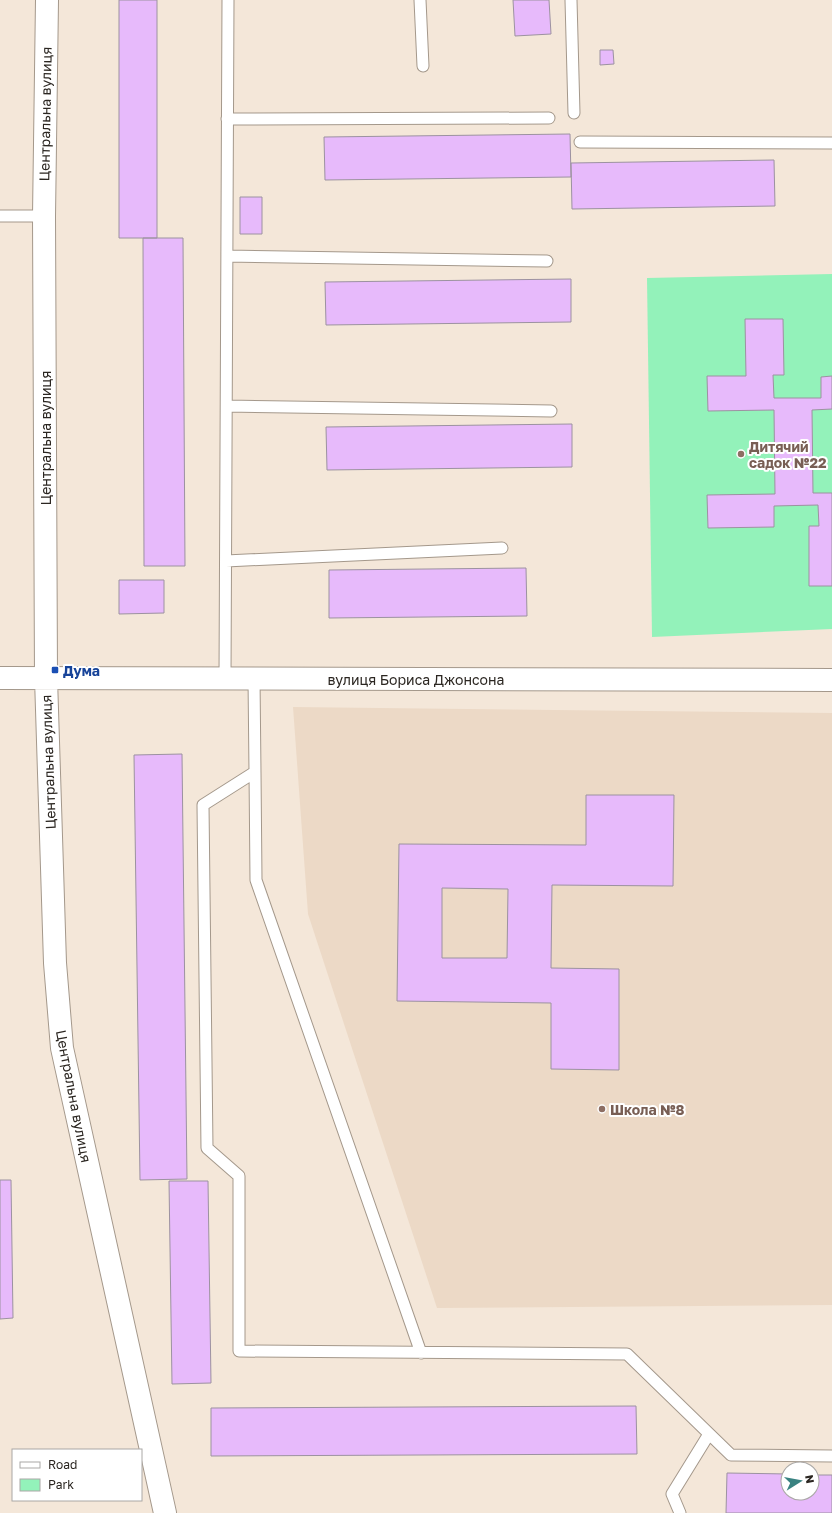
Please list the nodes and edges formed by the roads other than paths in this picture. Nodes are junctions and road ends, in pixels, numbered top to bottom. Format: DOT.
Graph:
graph roads {
  1 [pos="47,0"];
  2 [pos="228,0"];
  3 [pos="420,0"];
  4 [pos="571,0"];
  5 [pos="423,66"];
  6 [pos="574,113"];
  7 [pos="549,118"];
  8 [pos="227,119"];
  9 [pos="580,142"];
  10 [pos="832,143"];
  11 [pos="0,216"];
  12 [pos="44,216"];
  13 [pos="227,256"];
  14 [pos="547,261"];
  15 [pos="227,406"];
  16 [pos="551,411"];
  17 [pos="502,548"];
  18 [pos="226,561"];
  19 [pos="0,678"];
  20 [pos="46,678"];
  21 [pos="225,678"];
  22 [pos="254,678"];
  23 [pos="832,680"];
  24 [pos="255,772"];
  25 [pos="421,1352"];
  26 [pos="709,1434"];
  27 [pos="832,1456"];
  28 [pos="165,1513"];
  29 [pos="680,1513"];
  1 -- 12 [label="street, Центральна вулиця"];
  2 -- 8 [label="lane"];
  3 -- 5 [label="lane"];
  4 -- 6 [label="lane"];
  7 -- 8 [label="lane"];
  8 -- 13 [label="lane"];
  9 -- 10 [label="lane"];
  11 -- 12 [label="lane"];
  12 -- 20 [label="street, Центральна вулиця"];
  13 -- 14 [label="lane"];
  13 -- 15 [label="lane"];
  15 -- 16 [label="lane"];
  15 -- 18 [label="lane"];
  17 -- 18 [label="lane"];
  18 -- 21 [label="lane"];
  19 -- 20 [label="street, вулиця Бориса Джонсона"];
  20 -- 21 [label="street, вулиця Бориса Джонсона"];
  20 -- 28 [label="street, Центральна вулиця"];
  21 -- 22 [label="street, вулиця Бориса Джонсона"];
  22 -- 23 [label="street, вулиця Бориса Джонсона"];
  22 -- 24 [label="lane"];
  24 -- 25 [label="lane"];
  24 -- 25 [label="lane"];
  25 -- 26 [label="lane"];
  26 -- 27 [label="lane"];
  26 -- 29 [label="lane"];
}
